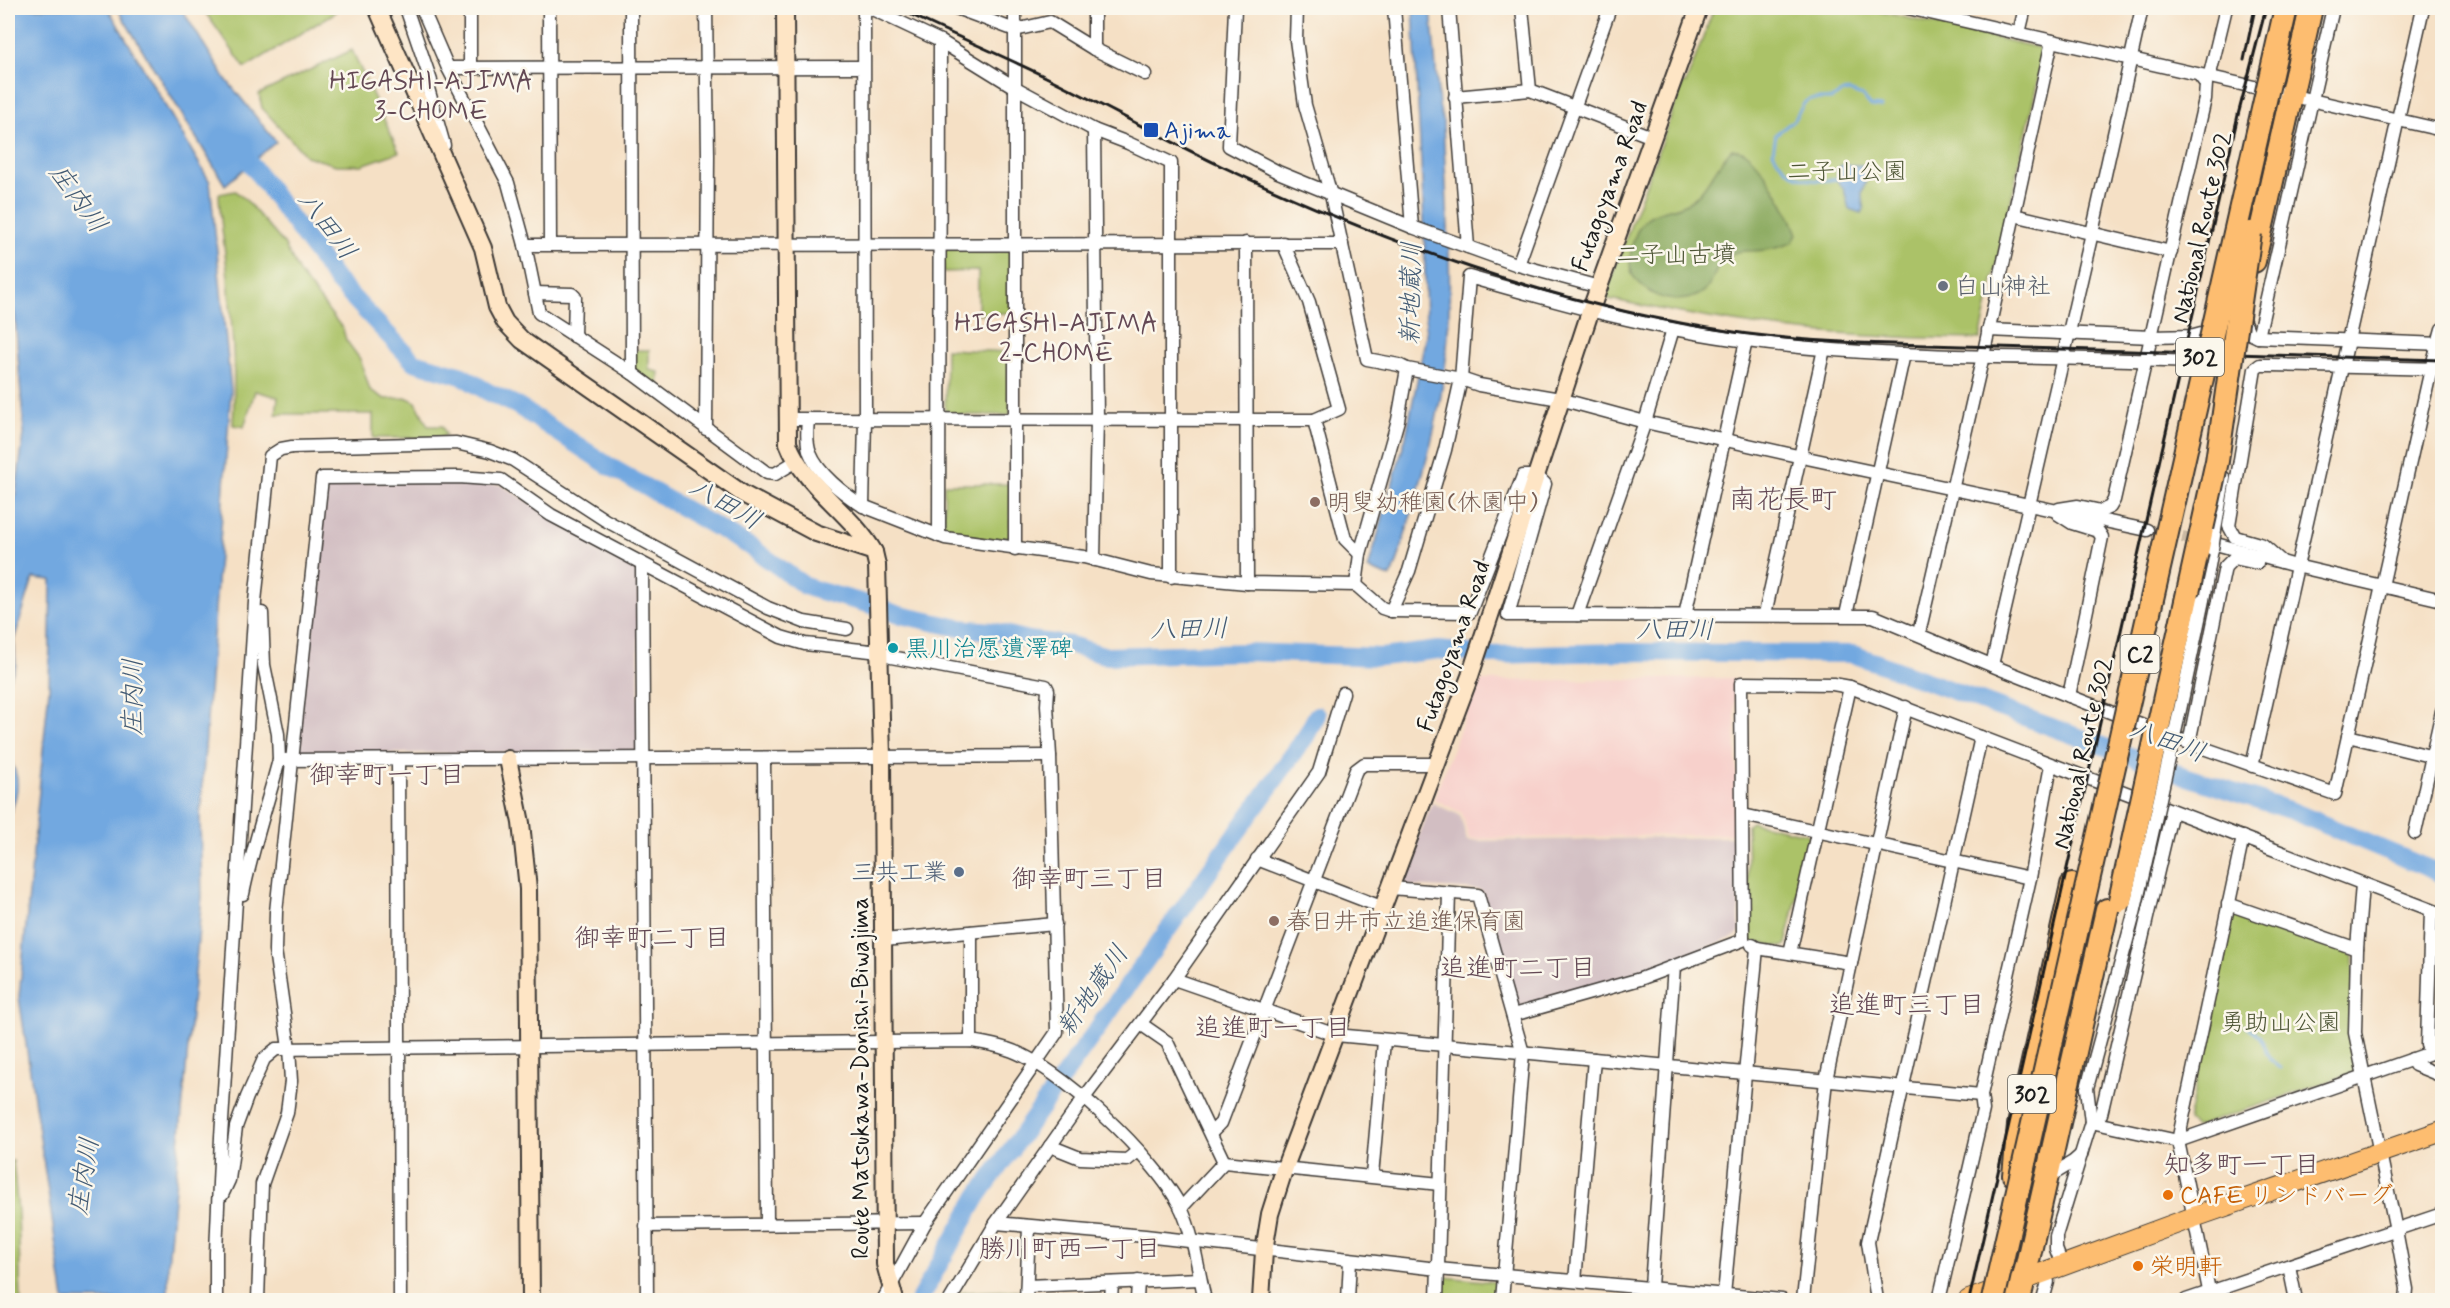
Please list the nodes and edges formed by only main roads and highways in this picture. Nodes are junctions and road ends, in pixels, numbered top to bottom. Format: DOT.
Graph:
graph roads {
  1 [pos="2278,8"];
  2 [pos="2286,8"];
  3 [pos="2317,12"];
  4 [pos="2242,232"];
  5 [pos="2075,886"];
  6 [pos="2120,908"];
  7 [pos="2442,1131"];
  8 [pos="2021,1290"];
  9 [pos="1983,1299"];
  10 [pos="2008,1300"];
  1 -- 5 [label="highway, National Route 302 / 302"];
  2 -- 4 [label="highway, C2, bridge"];
  3 -- 4 [label="highway, C2"];
  3 -- 6 [label="highway, 302"];
  4 -- 5 [label="highway, bridge"];
  4 -- 6 [label="highway, bridge"];
  4 -- 9 [label="highway, C2, bridge"];
  4 -- 10 [label="highway, C2, bridge"];
  5 -- 9 [label="highway"];
  6 -- 8 [label="highway, 302"];
  7 -- 8 [label="main road"];
  8 -- 9 [label="main road"];
}
